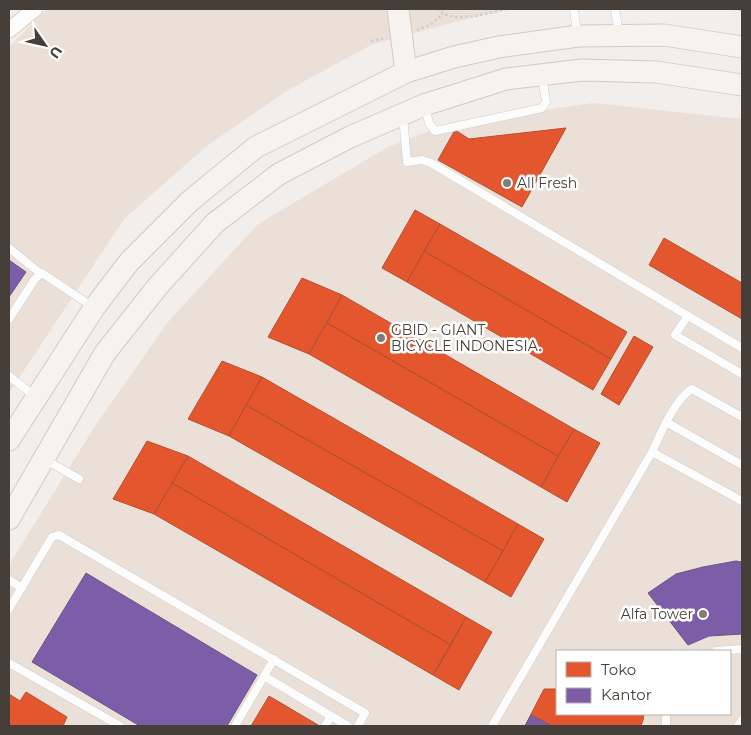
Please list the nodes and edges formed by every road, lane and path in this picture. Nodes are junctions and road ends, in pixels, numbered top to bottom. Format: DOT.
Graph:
graph roads {
  1 [pos="35,9"];
  2 [pos="398,9"];
  3 [pos="437,9"];
  4 [pos="507,9"];
  5 [pos="574,9"];
  6 [pos="616,9"];
  7 [pos="733,9"];
  8 [pos="742,10"];
  9 [pos="10,27"];
  10 [pos="619,35"];
  11 [pos="578,36"];
  12 [pos="742,47"];
  13 [pos="406,72"];
  14 [pos="542,75"];
  15 [pos="742,85"];
  16 [pos="424,105"];
  17 [pos="402,114"];
  18 [pos="9,248"];
  19 [pos="41,274"];
  20 [pos="94,308"];
  21 [pos="687,317"];
  22 [pos="9,319"];
  23 [pos="742,348"];
  24 [pos="742,374"];
  25 [pos="9,376"];
  26 [pos="36,397"];
  27 [pos="742,417"];
  28 [pos="666,422"];
  29 [pos="9,440"];
  30 [pos="652,452"];
  31 [pos="44,458"];
  32 [pos="742,465"];
  33 [pos="79,479"];
  34 [pos="742,501"];
  35 [pos="9,519"];
  36 [pos="9,580"];
  37 [pos="22,588"];
  38 [pos="9,608"];
  39 [pos="742,649"];
  40 [pos="729,650"];
  41 [pos="274,659"];
  42 [pos="9,663"];
  43 [pos="264,676"];
  44 [pos="331,716"];
  45 [pos="742,720"];
  46 [pos="120,726"];
  47 [pos="235,726"];
  48 [pos="325,726"];
  49 [pos="348,726"];
  50 [pos="358,726"];
  51 [pos="492,726"];
  52 [pos="738,726"];
  1 -- 9 [label="street"];
  2 -- 13 [label="main road"];
  3 -- 4 [label="path"];
  5 -- 11 [label="lane"];
  6 -- 10 [label="lane"];
  7 -- 8 [label="path"];
  10 -- 11 [label="main road"];
  10 -- 12 [label="main road"];
  11 -- 13 [label="main road"];
  13 -- 20 [label="main road"];
  14 -- 15 [label="main road"];
  14 -- 16 [label="main road"];
  14 -- 16 [label="lane"];
  16 -- 17 [label="main road"];
  17 -- 21 [label="lane"];
  17 -- 31 [label="main road"];
  18 -- 19 [label="lane"];
  19 -- 20 [label="lane"];
  19 -- 22 [label="lane"];
  20 -- 26 [label="main road"];
  21 -- 23 [label="lane"];
  21 -- 24 [label="lane"];
  25 -- 26 [label="lane"];
  26 -- 29 [label="main road"];
  27 -- 28 [label="lane"];
  28 -- 30 [label="lane"];
  28 -- 32 [label="lane"];
  30 -- 34 [label="lane"];
  30 -- 51 [label="lane"];
  31 -- 33 [label="lane"];
  31 -- 35 [label="main road"];
  36 -- 37 [label="lane"];
  37 -- 38 [label="lane"];
  37 -- 41 [label="lane"];
  39 -- 40 [label="lane"];
  41 -- 43 [label="lane"];
  41 -- 50 [label="lane"];
  42 -- 46 [label="lane"];
  43 -- 44 [label="lane"];
  43 -- 47 [label="lane"];
  44 -- 48 [label="lane"];
  44 -- 49 [label="lane"];
  45 -- 52 [label="lane"];
}
